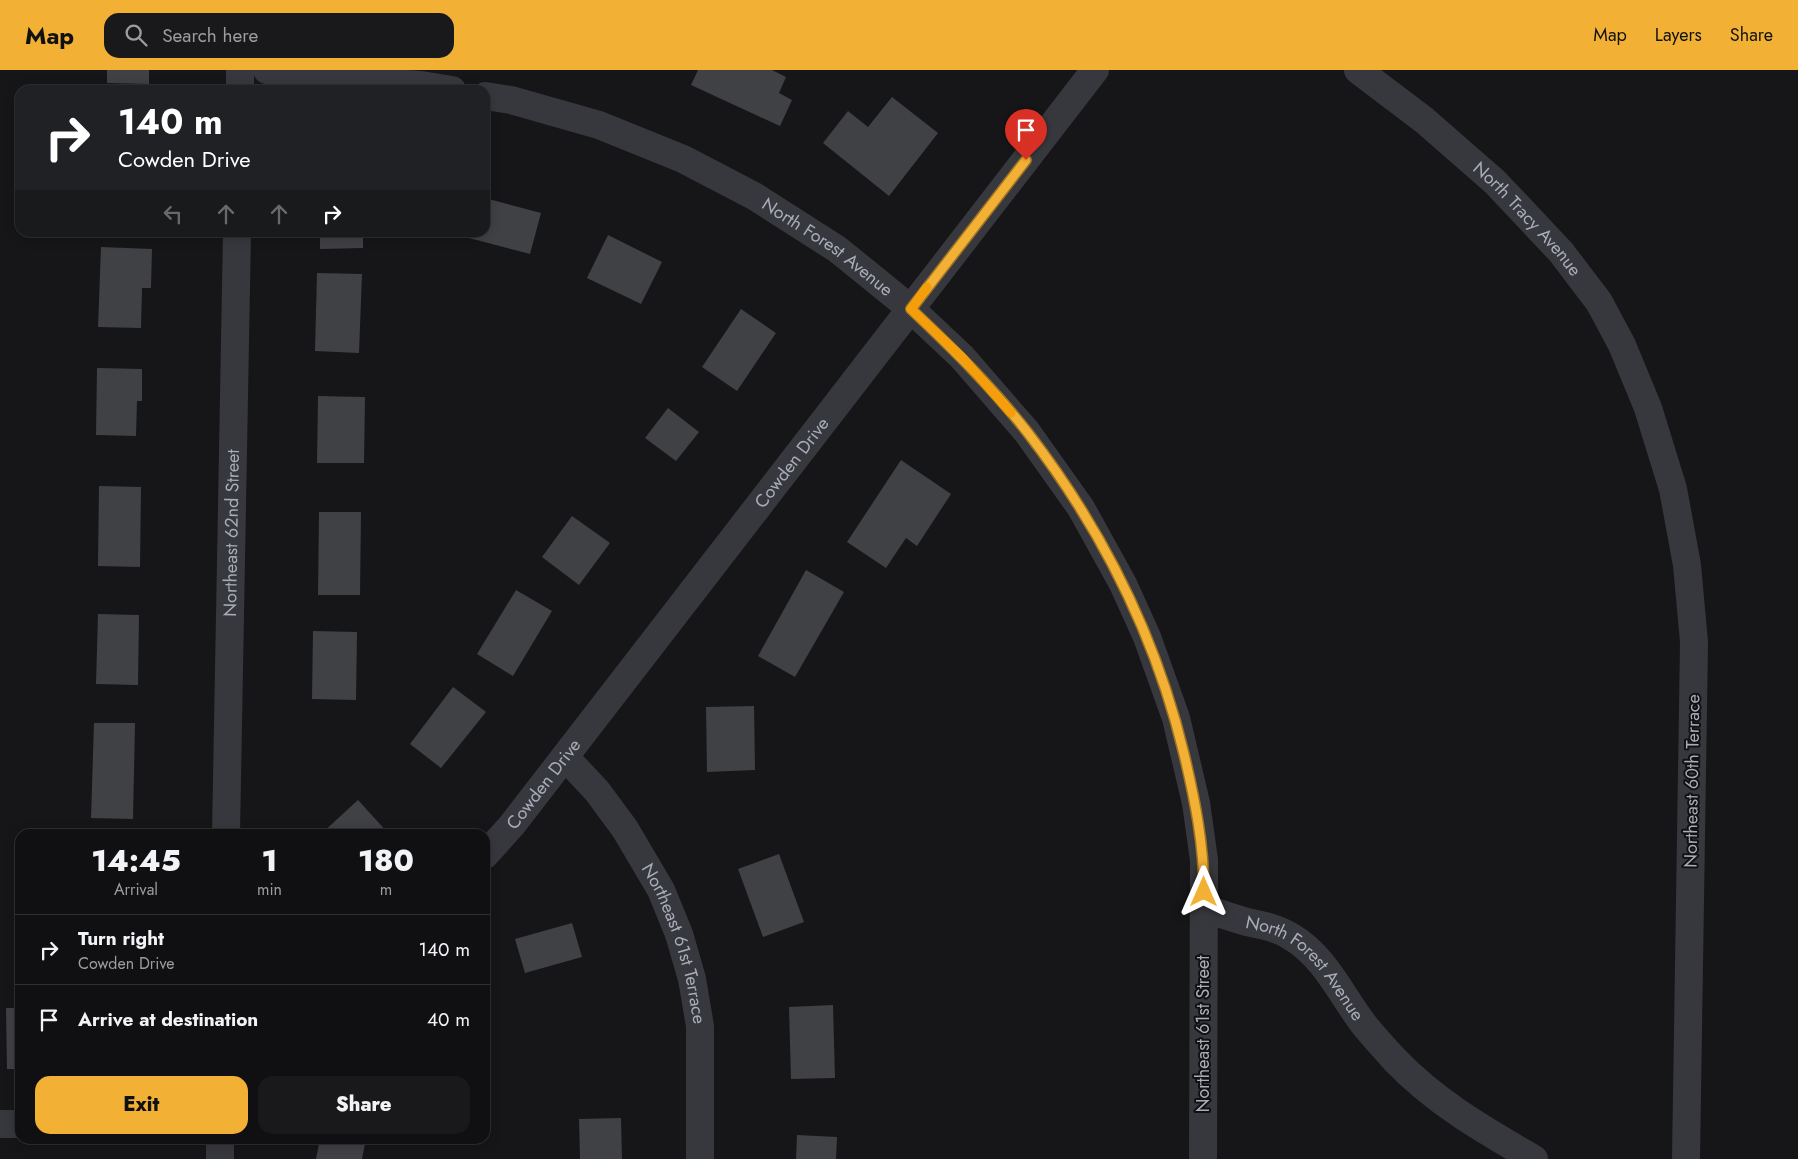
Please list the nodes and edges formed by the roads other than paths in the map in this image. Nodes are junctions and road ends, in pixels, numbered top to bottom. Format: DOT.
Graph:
graph roads {
  1 [pos="240,70"];
  2 [pos="267,70"];
  3 [pos="1095,70"];
  4 [pos="1358,70"];
  5 [pos="240,85"];
  6 [pos="421,85"];
  7 [pos="490,97"];
  8 [pos="237,237"];
  9 [pos="911,309"];
  10 [pos="1648,408"];
  11 [pos="565,757"];
  12 [pos="226,829"];
  13 [pos="490,849"];
  14 [pos="1204,908"];
  15 [pos="0,1124"];
  16 [pos="15,1124"];
  17 [pos="220,1144"];
  18 [pos="220,1159"];
  19 [pos="700,1159"];
  20 [pos="1203,1159"];
  21 [pos="1534,1159"];
  22 [pos="1686,1159"];
  1 -- 5 [label="street"];
  2 -- 6 [label="street"];
  3 -- 9 [label="street, Cowden Drive"];
  4 -- 10 [label="street, North Tracy Avenue"];
  7 -- 9 [label="street, North Forest Avenue"];
  8 -- 12 [label="street, Northeast 62nd Street"];
  9 -- 11 [label="street, Cowden Drive"];
  9 -- 14 [label="street, North Forest Avenue"];
  10 -- 22 [label="street, Northeast 60th Terrace"];
  11 -- 13 [label="street, Cowden Drive"];
  11 -- 19 [label="street, Northeast 61st Terrace"];
  14 -- 20 [label="street, Northeast 61st Street"];
  14 -- 21 [label="street, North Forest Avenue"];
  15 -- 16 [label="street"];
  17 -- 18 [label="street"];
}
